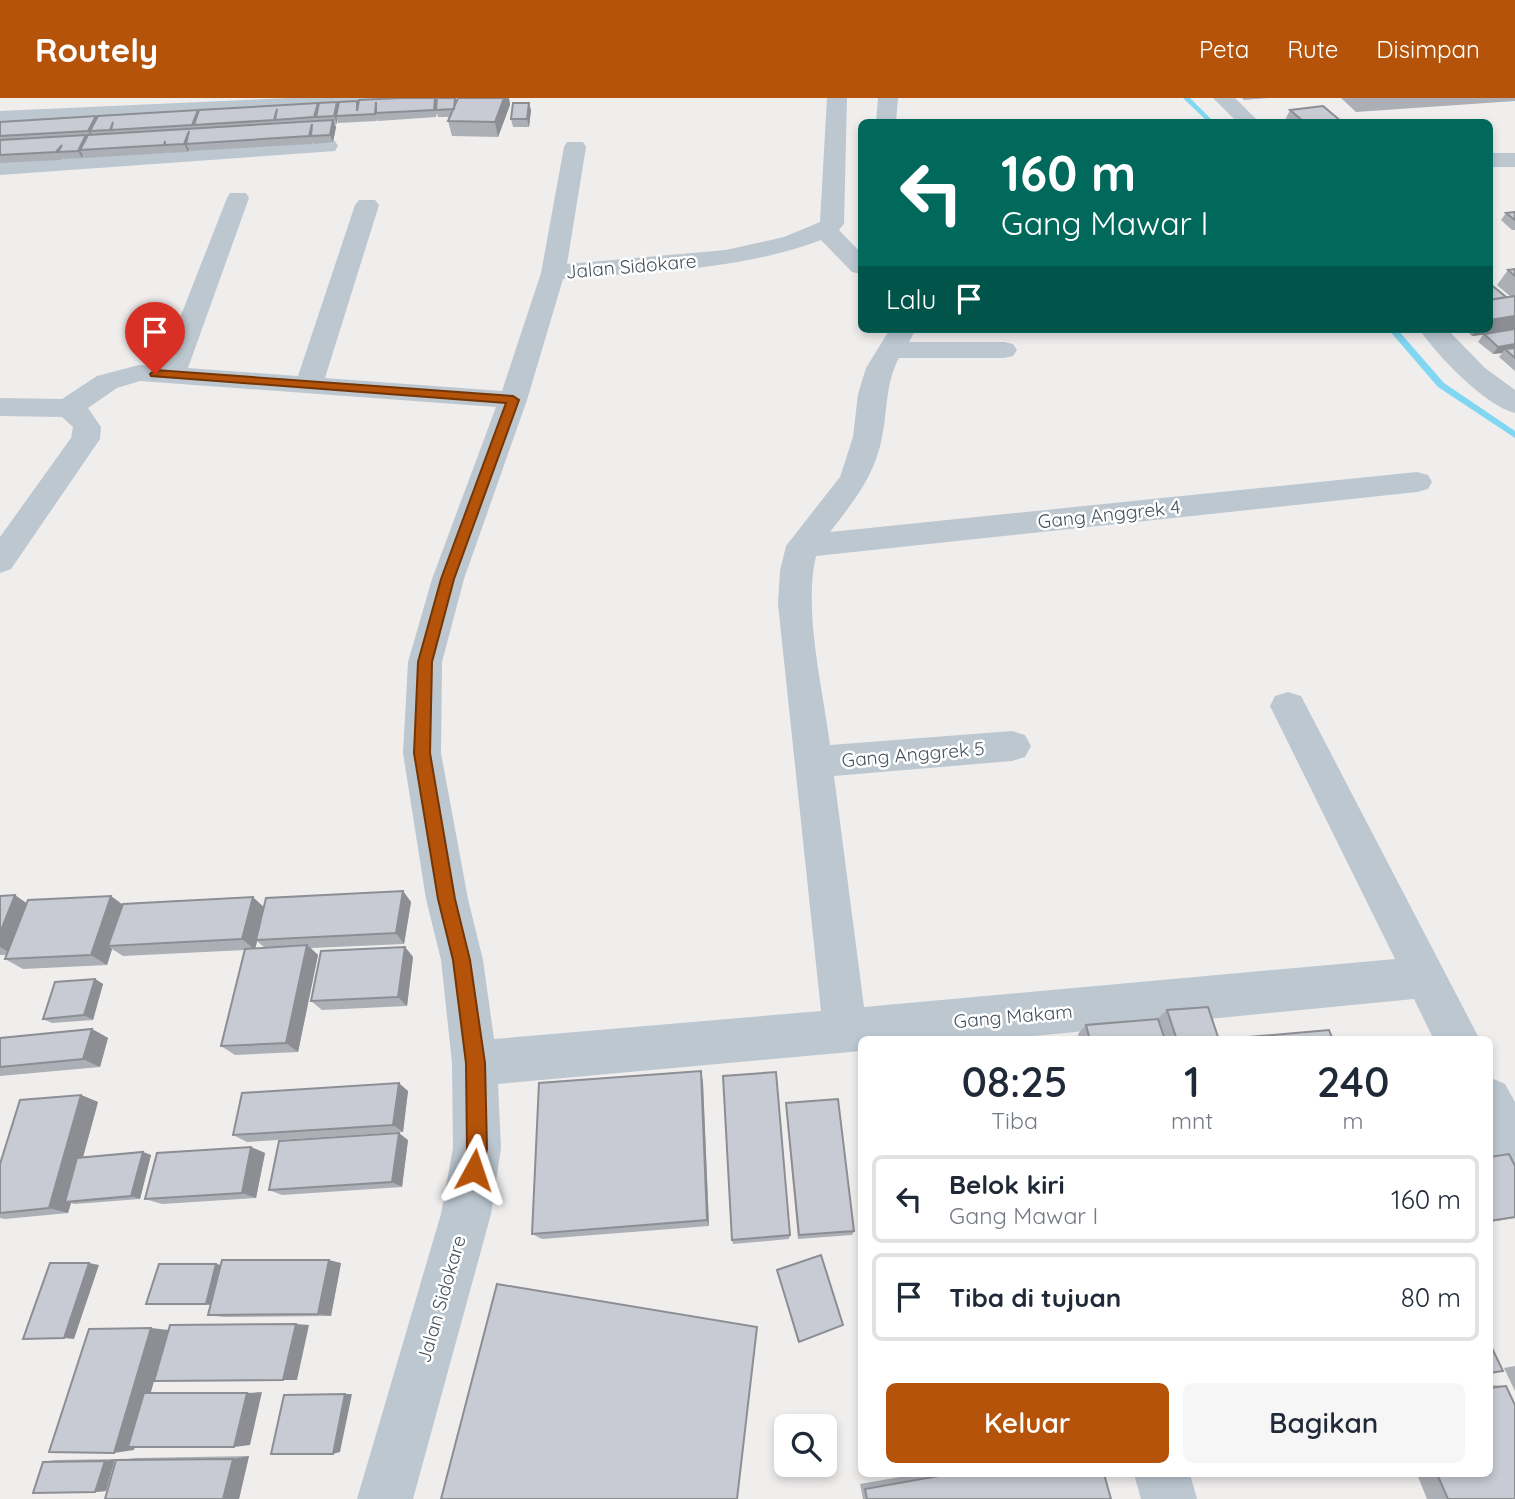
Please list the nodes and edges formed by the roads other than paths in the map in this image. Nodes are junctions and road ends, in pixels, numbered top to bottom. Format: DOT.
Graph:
graph roads {
  1 [pos="425,98"];
  2 [pos="838,98"];
  3 [pos="888,98"];
  4 [pos="1223,98"];
  5 [pos="0,117"];
  6 [pos="886,119"];
  7 [pos="1246,119"];
  8 [pos="327,146"];
  9 [pos="575,147"];
  10 [pos="1493,160"];
  11 [pos="1515,160"];
  12 [pos="0,168"];
  13 [pos="238,198"];
  14 [pos="367,205"];
  15 [pos="858,215"];
  16 [pos="829,227"];
  17 [pos="858,263"];
  18 [pos="553,273"];
  19 [pos="1436,333"];
  20 [pos="897,340"];
  21 [pos="1004,350"];
  22 [pos="172,374"];
  23 [pos="309,385"];
  24 [pos="513,400"];
  25 [pos="1515,404"];
  26 [pos="0,407"];
  27 [pos="68,408"];
  28 [pos="1417,482"];
  29 [pos="802,546"];
  30 [pos="0,561"];
  31 [pos="1288,706"];
  32 [pos="1012,746"];
  33 [pos="814,762"];
  34 [pos="1425,977"];
  35 [pos="1030,1027"];
  36 [pos="845,1030"];
  37 [pos="1456,1036"];
  38 [pos="475,1063"];
  39 [pos="1493,1108"];
  40 [pos="1515,1150"];
  41 [pos="1163,1477"];
  42 [pos="385,1499"];
  43 [pos="1169,1499"];
  1 -- 5 [label="street"];
  2 -- 16 [label="street"];
  3 -- 6 [label="street"];
  4 -- 7 [label="street"];
  8 -- 12 [label="street"];
  9 -- 18 [label="street"];
  10 -- 11 [label="street"];
  13 -- 22 [label="street"];
  14 -- 23 [label="street"];
  15 -- 16 [label="street, Jalan Sidokare"];
  16 -- 17 [label="street"];
  16 -- 18 [label="street, Jalan Sidokare"];
  18 -- 24 [label="street, Jalan Sidokare"];
  19 -- 25 [label="street"];
  20 -- 21 [label="street"];
  20 -- 29 [label="street"];
  22 -- 23 [label="street"];
  22 -- 27 [label="street"];
  23 -- 24 [label="street"];
  24 -- 38 [label="street, Jalan Sidokare"];
  26 -- 27 [label="street"];
  27 -- 30 [label="street"];
  28 -- 29 [label="street, Gang Anggrek 4"];
  29 -- 33 [label="street"];
  31 -- 34 [label="street"];
  32 -- 33 [label="street, Gang Anggrek 5"];
  33 -- 36 [label="street"];
  34 -- 35 [label="street, Gang Makam"];
  34 -- 37 [label="street"];
  35 -- 36 [label="street, Gang Makam"];
  36 -- 38 [label="street, Gang Makam"];
  38 -- 42 [label="street, Jalan Sidokare"];
  39 -- 40 [label="street"];
  41 -- 43 [label="street"];
}
